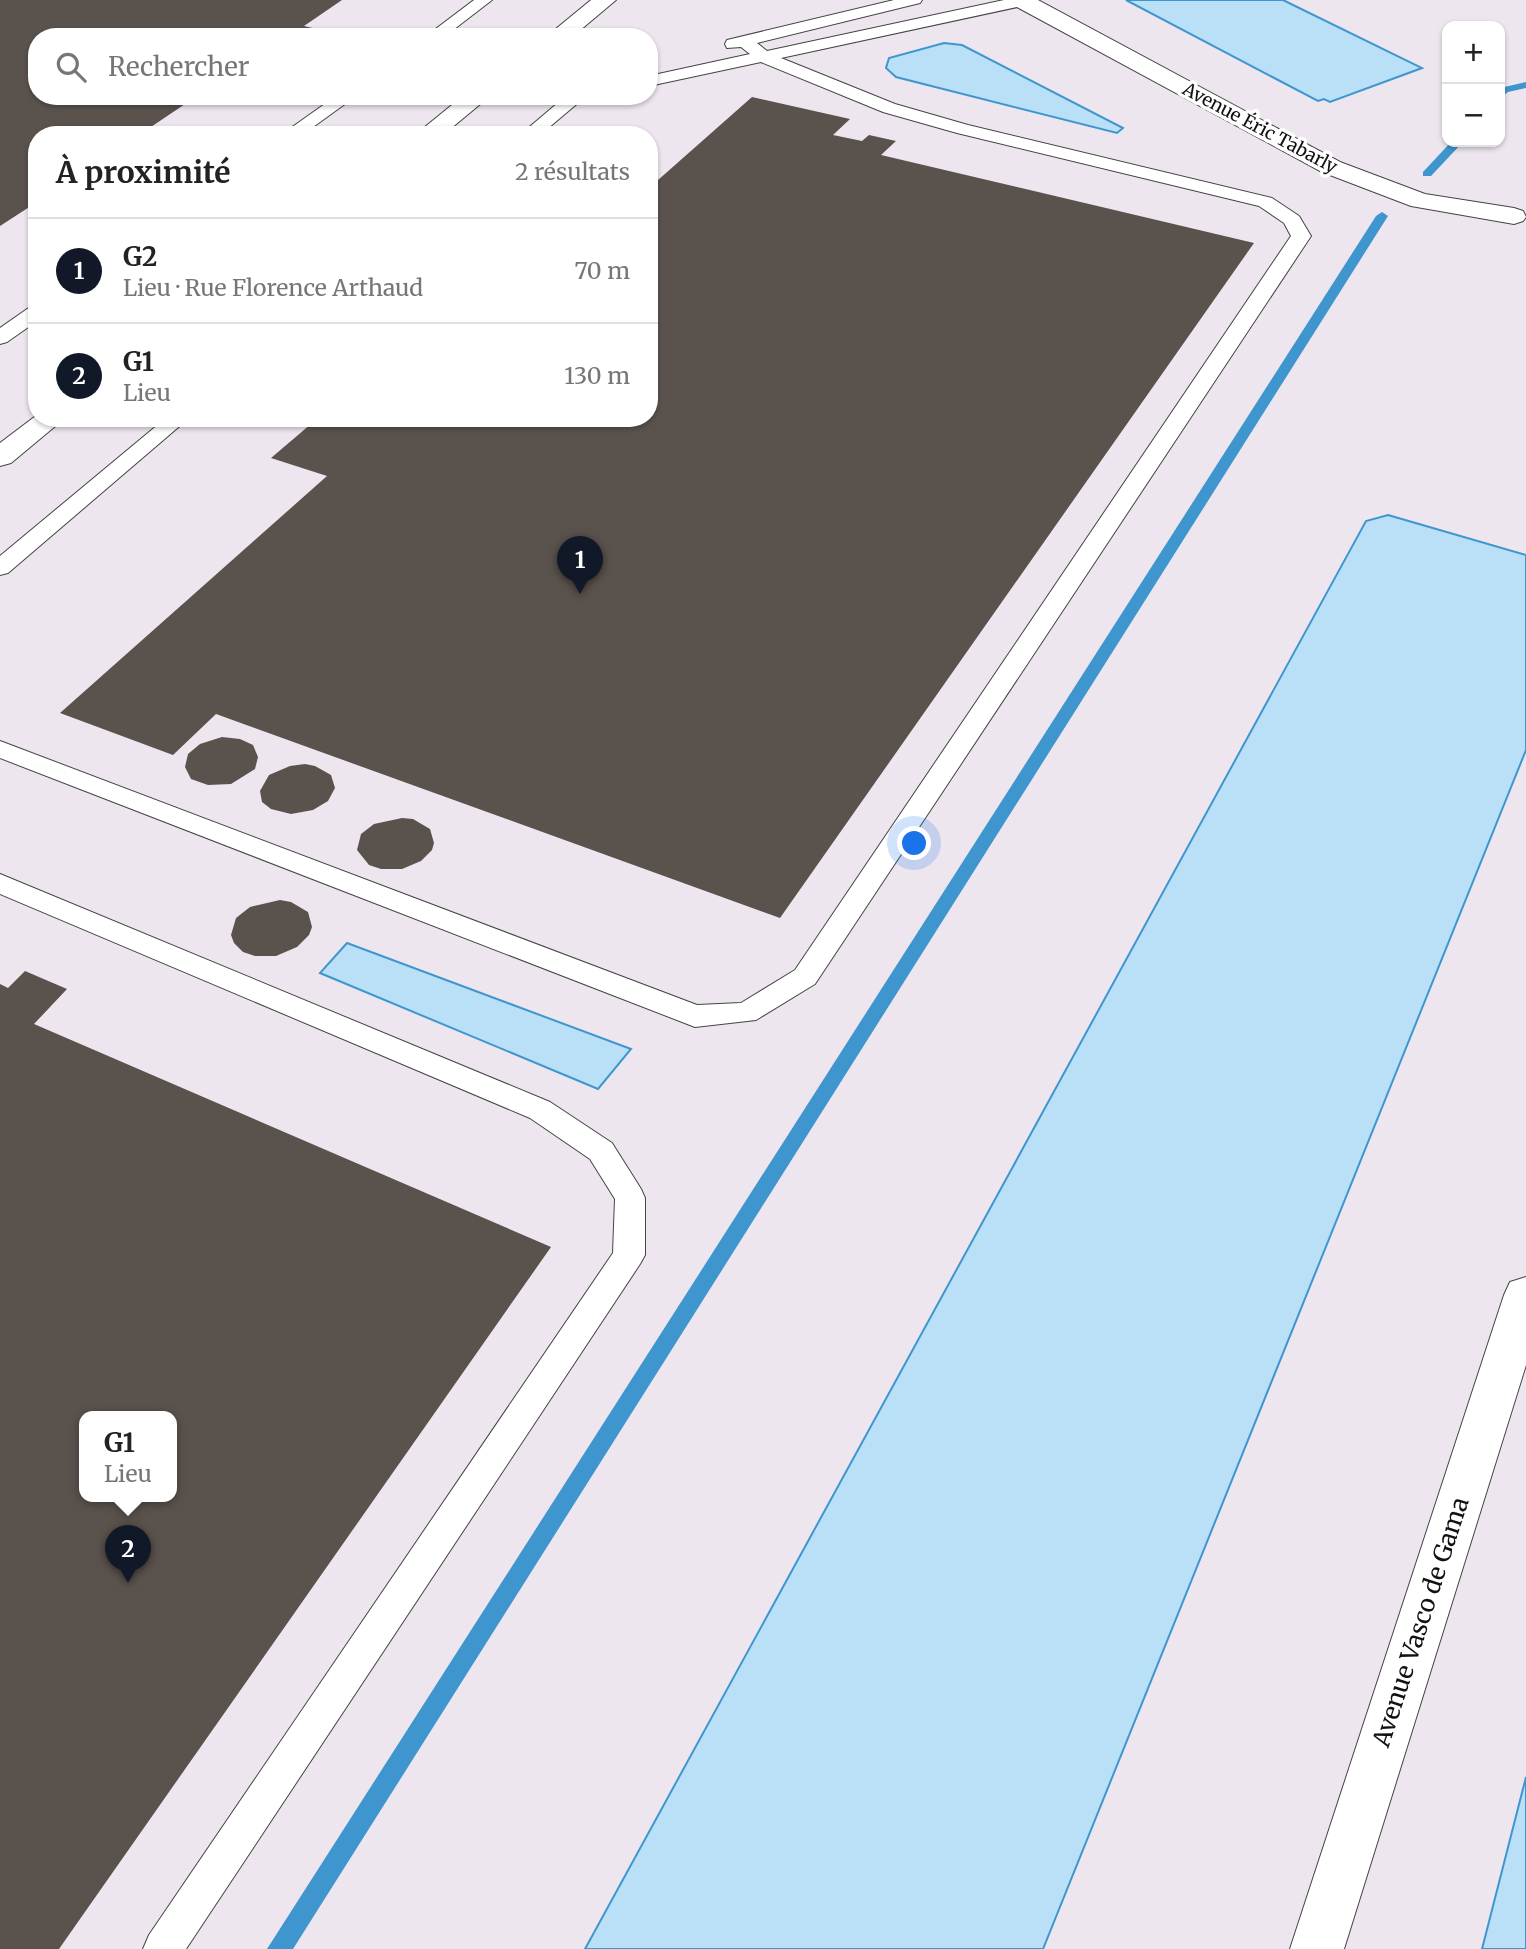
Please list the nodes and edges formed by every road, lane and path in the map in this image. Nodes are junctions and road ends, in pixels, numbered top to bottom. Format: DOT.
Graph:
graph roads {
  1 [pos="484,0"];
  2 [pos="605,0"];
  3 [pos="914,0"];
  4 [pos="1021,0"];
  5 [pos="445,28"];
  6 [pos="569,28"];
  7 [pos="744,41"];
  8 [pos="764,57"];
  9 [pos="658,64"];
  10 [pos="658,79"];
  11 [pos="335,105"];
  12 [pos="466,105"];
  13 [pos="568,105"];
  14 [pos="303,126"];
  15 [pos="439,126"];
  16 [pos="541,126"];
  17 [pos="1522,217"];
  18 [pos="28,318"];
  19 [pos="0,338"];
  20 [pos="39,427"];
  21 [pos="168,427"];
  22 [pos="0,457"];
  23 [pos="0,568"];
  24 [pos="0,749"];
  25 [pos="0,883"];
  26 [pos="1526,1295"];
  27 [pos="163,1949"];
  28 [pos="1317,1949"];
  1 -- 5 [label="lane"];
  2 -- 6 [label="street"];
  3 -- 7 [label="lane"];
  4 -- 8 [label="lane"];
  4 -- 17 [label="street, Avenue Éric Tabarly"];
  7 -- 8 [label="lane"];
  7 -- 9 [label="lane"];
  8 -- 10 [label="lane"];
  8 -- 24 [label="lane"];
  11 -- 14 [label="lane"];
  12 -- 15 [label="street"];
  13 -- 16 [label="lane"];
  18 -- 19 [label="lane"];
  20 -- 22 [label="street"];
  21 -- 23 [label="lane"];
  25 -- 27 [label="lane"];
  26 -- 28 [label="street, Avenue Vasco de Gama"];
}
